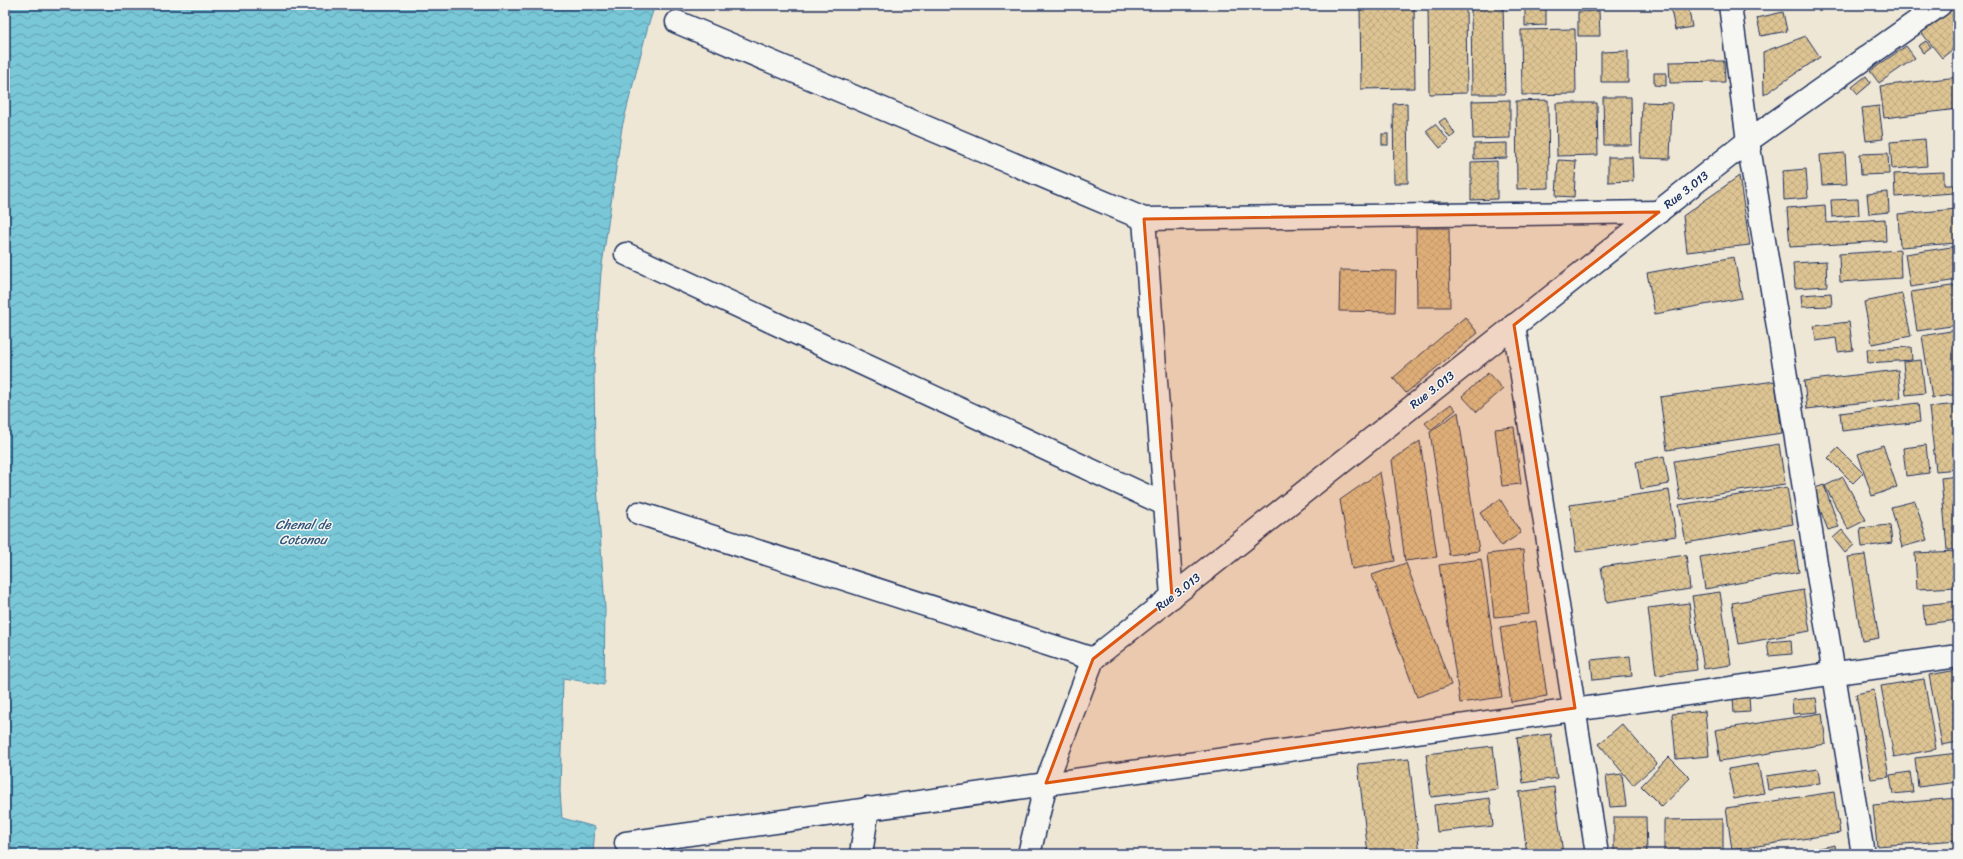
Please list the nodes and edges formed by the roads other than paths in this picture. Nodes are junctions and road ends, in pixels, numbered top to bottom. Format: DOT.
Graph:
graph roads {
  1 [pos="1730,5"];
  2 [pos="1940,5"];
  3 [pos="677,22"];
  4 [pos="1748,141"];
  5 [pos="1659,212"];
  6 [pos="1144,220"];
  7 [pos="626,254"];
  8 [pos="1514,325"];
  9 [pos="1164,504"];
  10 [pos="639,514"];
  11 [pos="1172,597"];
  12 [pos="1958,656"];
  13 [pos="1094,659"];
  14 [pos="1833,674"];
  15 [pos="1575,708"];
  16 [pos="1046,783"];
  17 [pos="868,808"];
  18 [pos="626,843"];
  19 [pos="674,845"];
  20 [pos="861,854"];
  21 [pos="1029,854"];
  22 [pos="1597,854"];
  23 [pos="1863,854"];
  1 -- 4 [label="street"];
  2 -- 4 [label="street, Rue 3.013"];
  3 -- 6 [label="street"];
  4 -- 5 [label="street, Rue 3.013"];
  4 -- 14 [label="street"];
  5 -- 6 [label="street"];
  5 -- 8 [label="street, Rue 3.013"];
  6 -- 9 [label="street"];
  7 -- 9 [label="street"];
  8 -- 11 [label="street, Rue 3.013"];
  8 -- 15 [label="street"];
  9 -- 11 [label="street"];
  10 -- 13 [label="street"];
  11 -- 13 [label="street, Rue 3.013"];
  12 -- 14 [label="street"];
  13 -- 16 [label="street"];
  14 -- 15 [label="street"];
  14 -- 23 [label="street"];
  15 -- 16 [label="street"];
  15 -- 22 [label="street"];
  16 -- 17 [label="street"];
  16 -- 21 [label="street"];
  17 -- 19 [label="street"];
  17 -- 20 [label="street"];
  18 -- 19 [label="street"];
}
